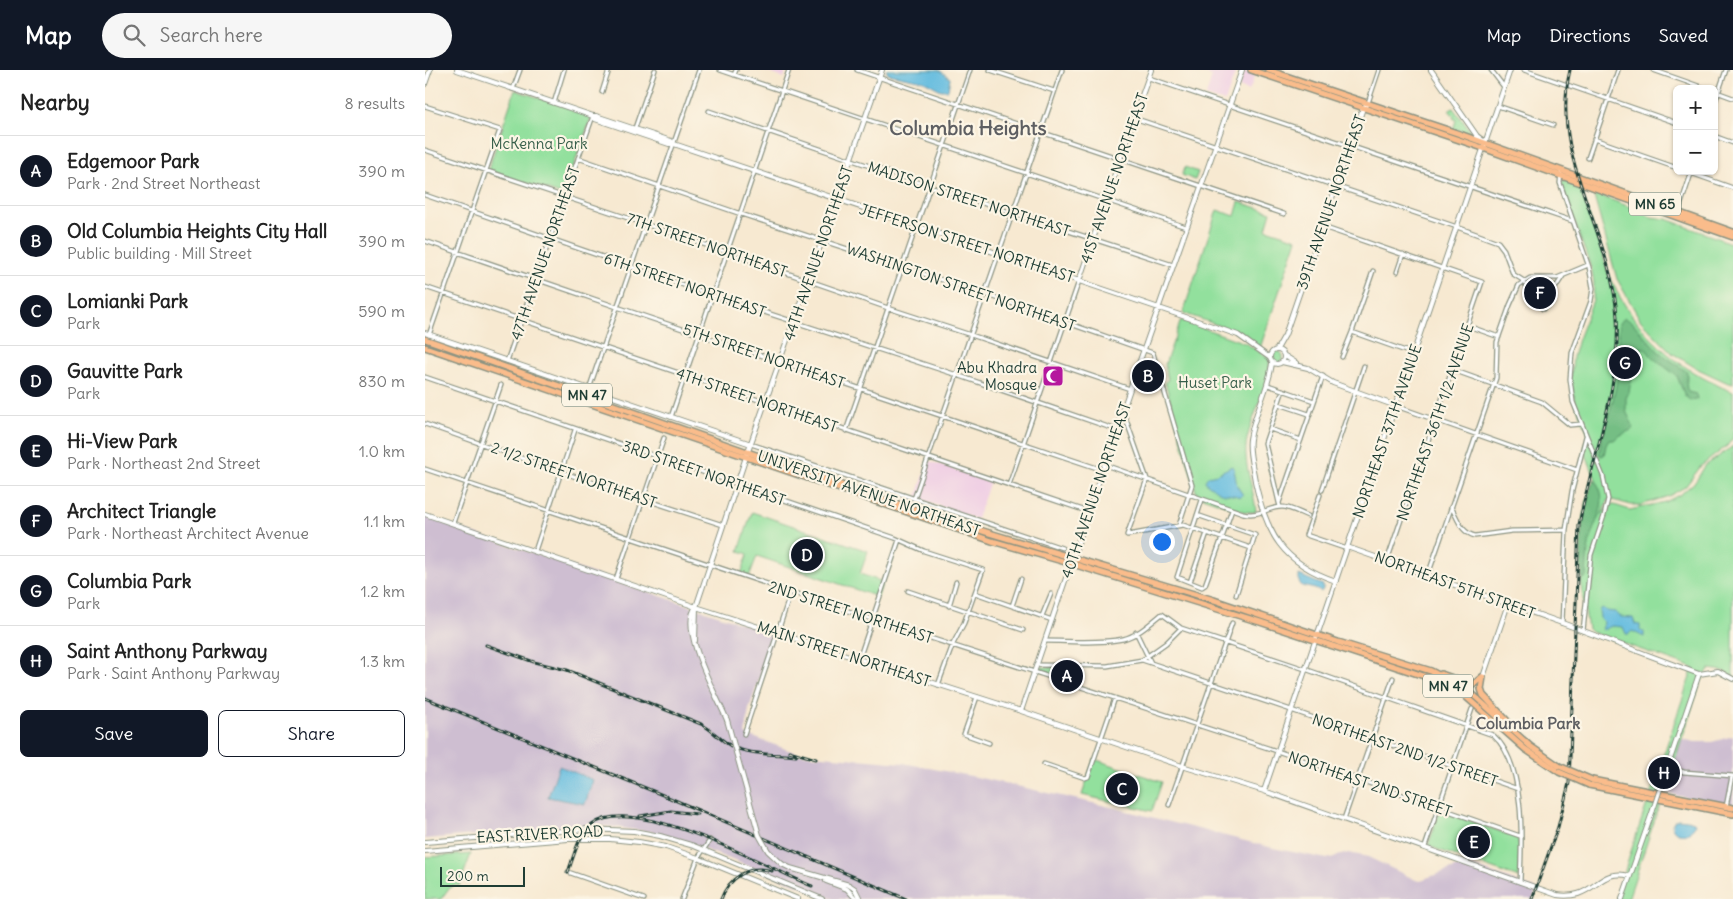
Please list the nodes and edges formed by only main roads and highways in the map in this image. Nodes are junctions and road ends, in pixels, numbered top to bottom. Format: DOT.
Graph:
graph roads {
  1 [pos="1251,70"];
  2 [pos="1267,70"];
  3 [pos="1284,79"];
  4 [pos="1365,106"];
  5 [pos="1437,129"];
  6 [pos="1485,146"];
  7 [pos="1677,214"];
  8 [pos="1733,232"];
  9 [pos="1733,237"];
  10 [pos="426,336"];
  11 [pos="425,347"];
  12 [pos="747,454"];
  13 [pos="1316,638"];
  14 [pos="1431,671"];
  15 [pos="1521,738"];
  16 [pos="1559,769"];
  17 [pos="1733,808"];
  18 [pos="1725,810"];
  19 [pos="1733,814"];
  1 -- 3 [label="main road, MN 65"];
  2 -- 3 [label="main road, MN 65"];
  3 -- 4 [label="main road, MN 65"];
  4 -- 5 [label="main road, MN 65"];
  4 -- 5 [label="main road, MN 65"];
  5 -- 6 [label="main road, MN 65"];
  5 -- 6 [label="main road, MN 65"];
  6 -- 7 [label="main road, MN 65"];
  7 -- 8 [label="main road, MN 65"];
  7 -- 9 [label="main road, MN 65"];
  10 -- 12 [label="main road, UNIVERSITY AVENUE NORTHEAST / MN 47"];
  11 -- 12 [label="main road, UNIVERSITY AVENUE NORTHEAST / MN 47"];
  12 -- 13 [label="main road, UNIVERSITY AVENUE NORTHEAST / MN 47"];
  13 -- 14 [label="main road, MN 47"];
  13 -- 16 [label="main road, MN 47"];
  14 -- 15 [label="main road, MN 47"];
  14 -- 15 [label="main road"];
  15 -- 16 [label="main road, MN 47"];
  16 -- 18 [label="main road, MN 47, bridge"];
  17 -- 18 [label="main road, MN 47"];
  18 -- 19 [label="main road, MN 47"];
}
